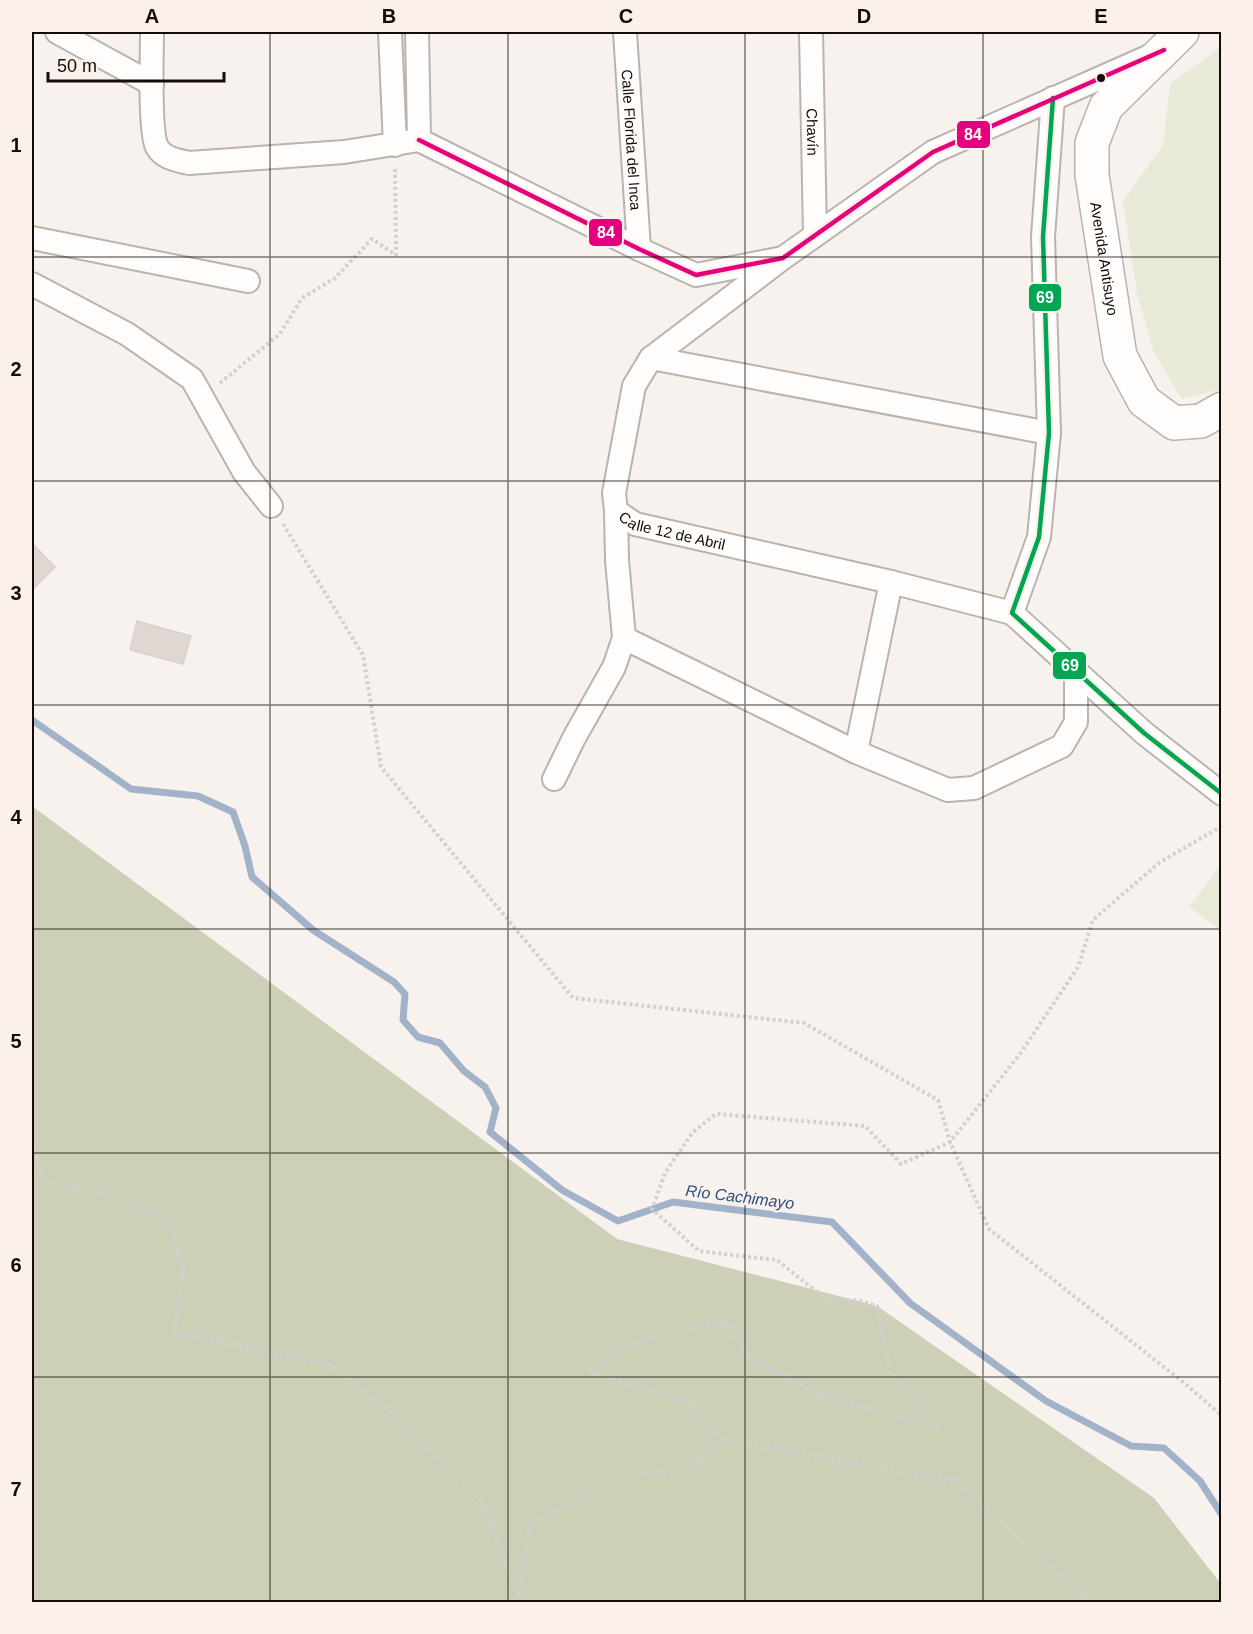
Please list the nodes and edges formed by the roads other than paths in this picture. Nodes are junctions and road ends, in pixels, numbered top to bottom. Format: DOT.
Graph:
graph roads {
  1 [pos="57,32"];
  2 [pos="152,32"];
  3 [pos="390,32"];
  4 [pos="417,32"];
  5 [pos="625,32"];
  6 [pos="811,32"];
  7 [pos="1173,41"];
  8 [pos="152,84"];
  9 [pos="1053,98"];
  10 [pos="419,140"];
  11 [pos="395,145"];
  12 [pos="815,235"];
  13 [pos="32,238"];
  14 [pos="639,249"];
  15 [pos="783,258"];
  16 [pos="248,281"];
  17 [pos="32,284"];
  18 [pos="651,358"];
  19 [pos="1221,409"];
  20 [pos="1049,433"];
  21 [pos="272,506"];
  22 [pos="616,511"];
  23 [pos="891,582"];
  24 [pos="1012,613"];
  25 [pos="624,638"];
  26 [pos="1076,671"];
  27 [pos="856,752"];
  28 [pos="554,779"];
  29 [pos="1221,794"];
  1 -- 8 [label="street"];
  2 -- 8 [label="street"];
  3 -- 11 [label="street"];
  4 -- 10 [label="street"];
  5 -- 14 [label="street, Calle Florida del Inca"];
  6 -- 12 [label="street, Chavín"];
  7 -- 9 [label="street, Calle 12 de Abril"];
  7 -- 19 [label="street, Avenida Antisuyo"];
  8 -- 11 [label="street"];
  9 -- 12 [label="street, Calle 12 de Abril"];
  9 -- 20 [label="street"];
  10 -- 11 [label="street"];
  10 -- 14 [label="street, Calle 12 de Abril"];
  12 -- 15 [label="street, Calle 12 de Abril"];
  13 -- 16 [label="street"];
  14 -- 15 [label="street, Calle 12 de Abril"];
  15 -- 18 [label="street, Calle 12 de Abril"];
  17 -- 21 [label="street"];
  18 -- 20 [label="street"];
  18 -- 22 [label="street, Calle 12 de Abril"];
  20 -- 24 [label="street"];
  22 -- 23 [label="street, Calle 12 de Abril"];
  22 -- 25 [label="street"];
  23 -- 24 [label="street, Calle 12 de Abril"];
  23 -- 27 [label="street"];
  24 -- 26 [label="street"];
  25 -- 27 [label="street"];
  25 -- 28 [label="street"];
  26 -- 27 [label="street"];
  26 -- 29 [label="street"];
}
